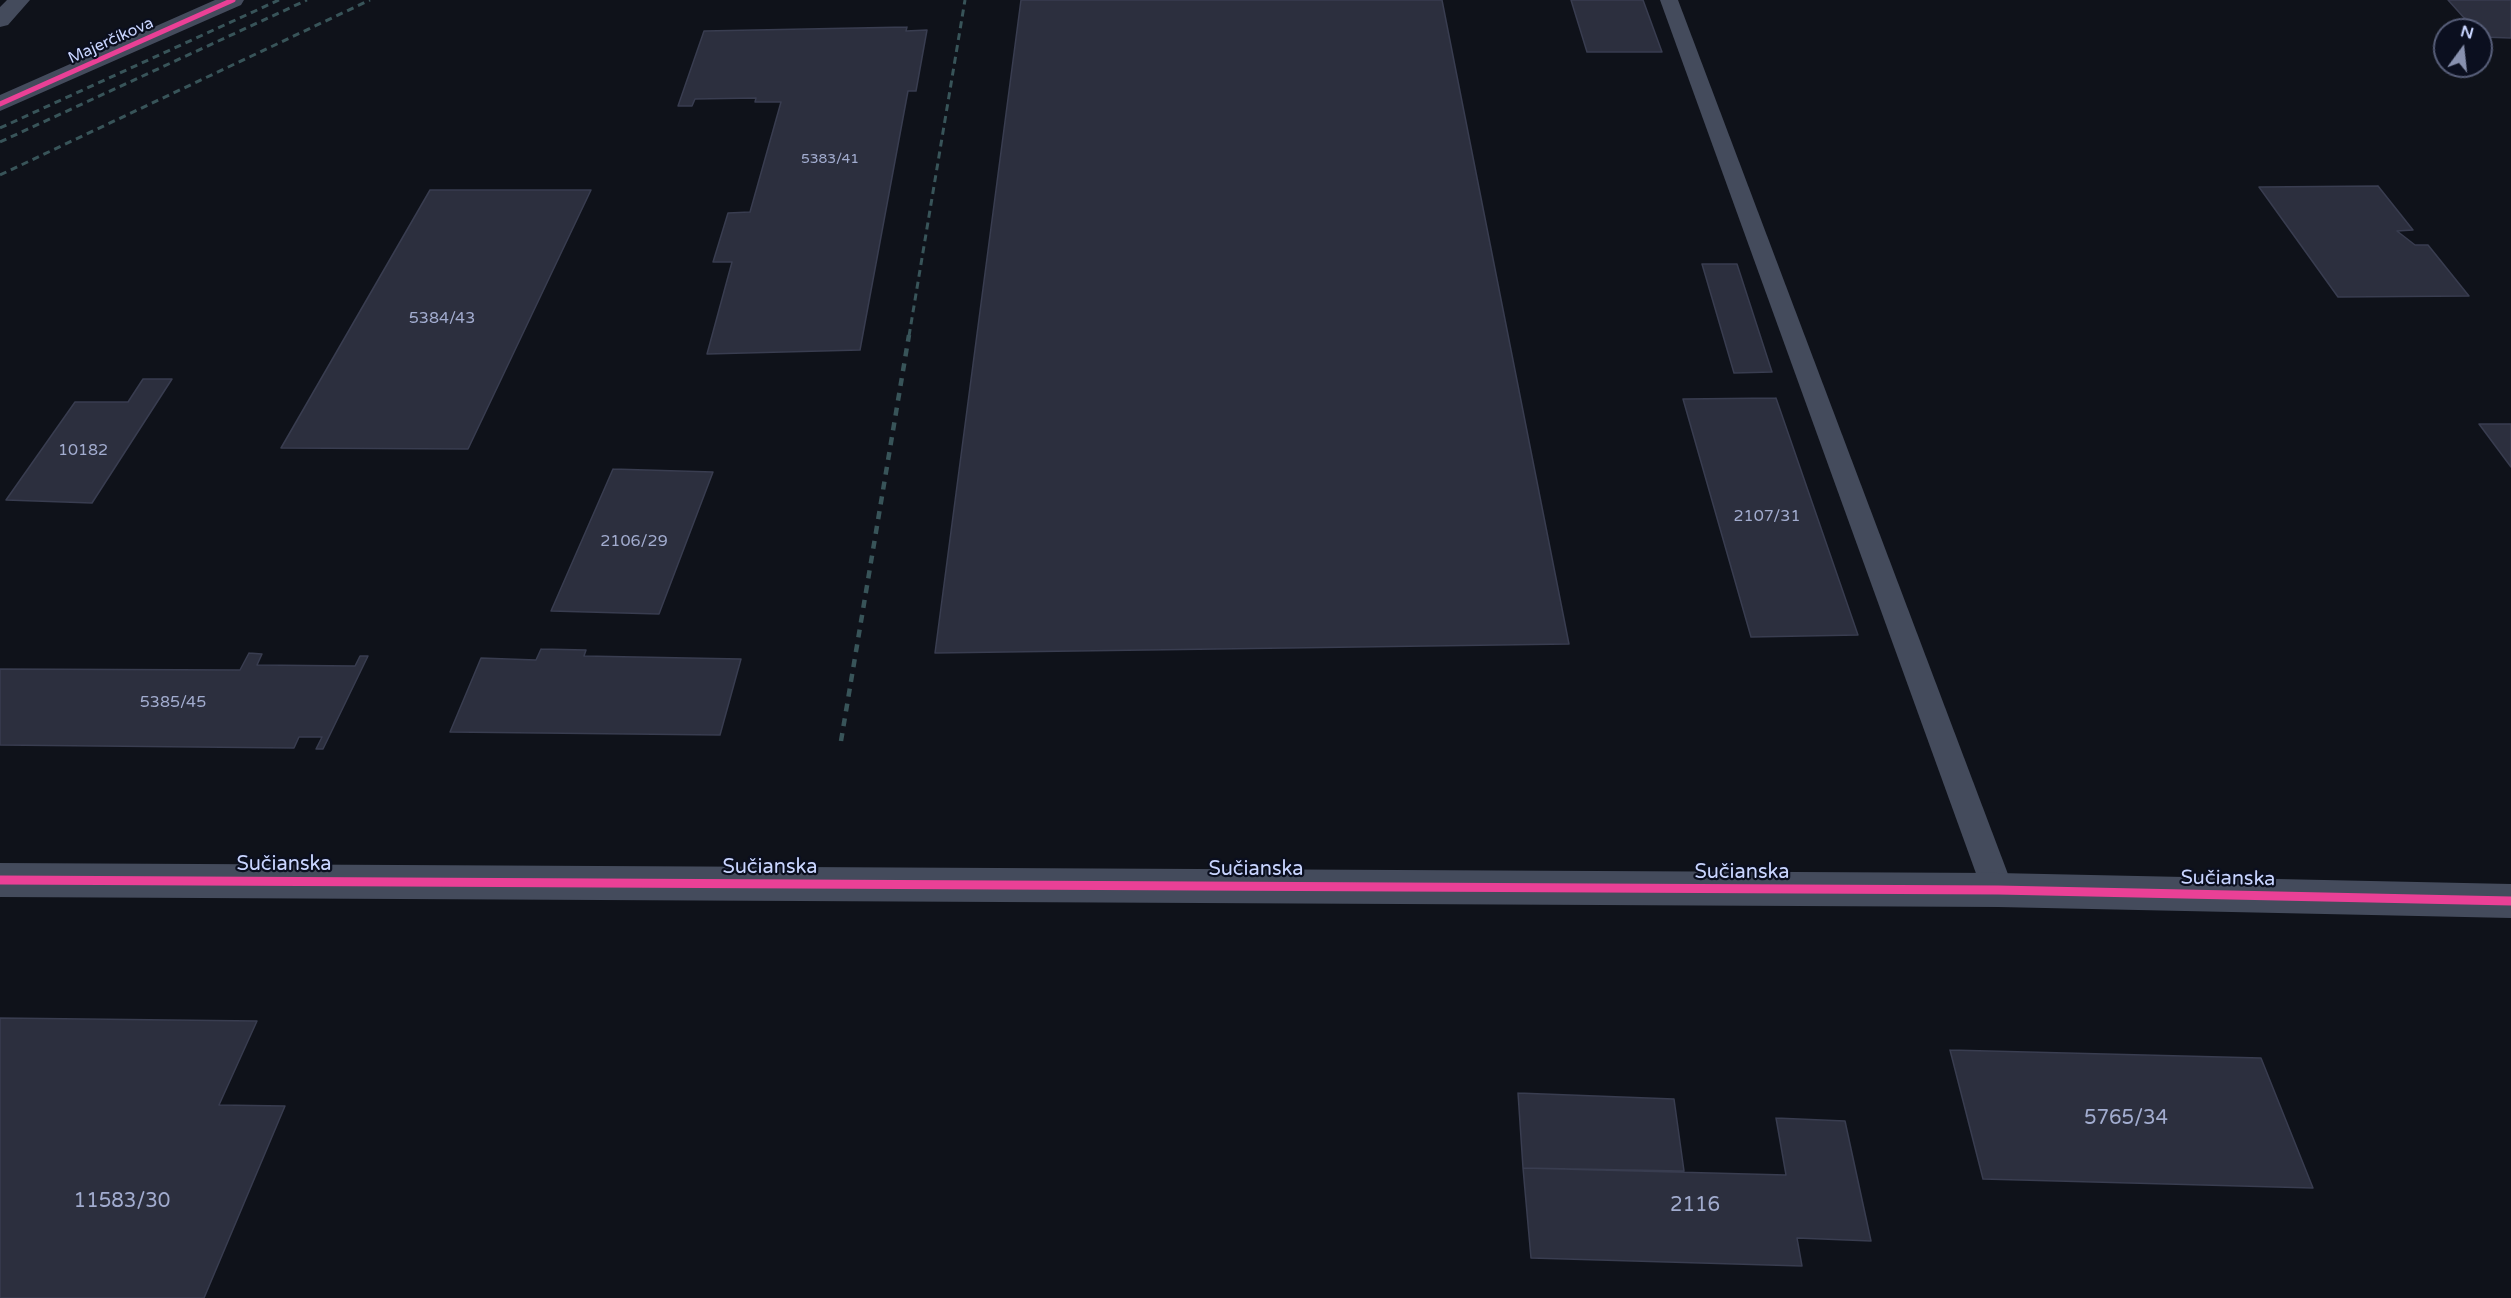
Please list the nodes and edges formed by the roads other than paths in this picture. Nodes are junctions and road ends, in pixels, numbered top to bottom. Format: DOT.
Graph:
graph roads {
  1 [pos="19,0"];
  2 [pos="233,0"];
  3 [pos="1669,0"];
  4 [pos="0,20"];
  5 [pos="0,104"];
  6 [pos="0,880"];
  7 [pos="1998,890"];
  8 [pos="2511,901"];
  1 -- 4 [label="street"];
  2 -- 5 [label="street, Majerčíkova"];
  3 -- 7 [label="lane"];
  6 -- 7 [label="street, Sučianska"];
  7 -- 8 [label="street, Sučianska"];
}
